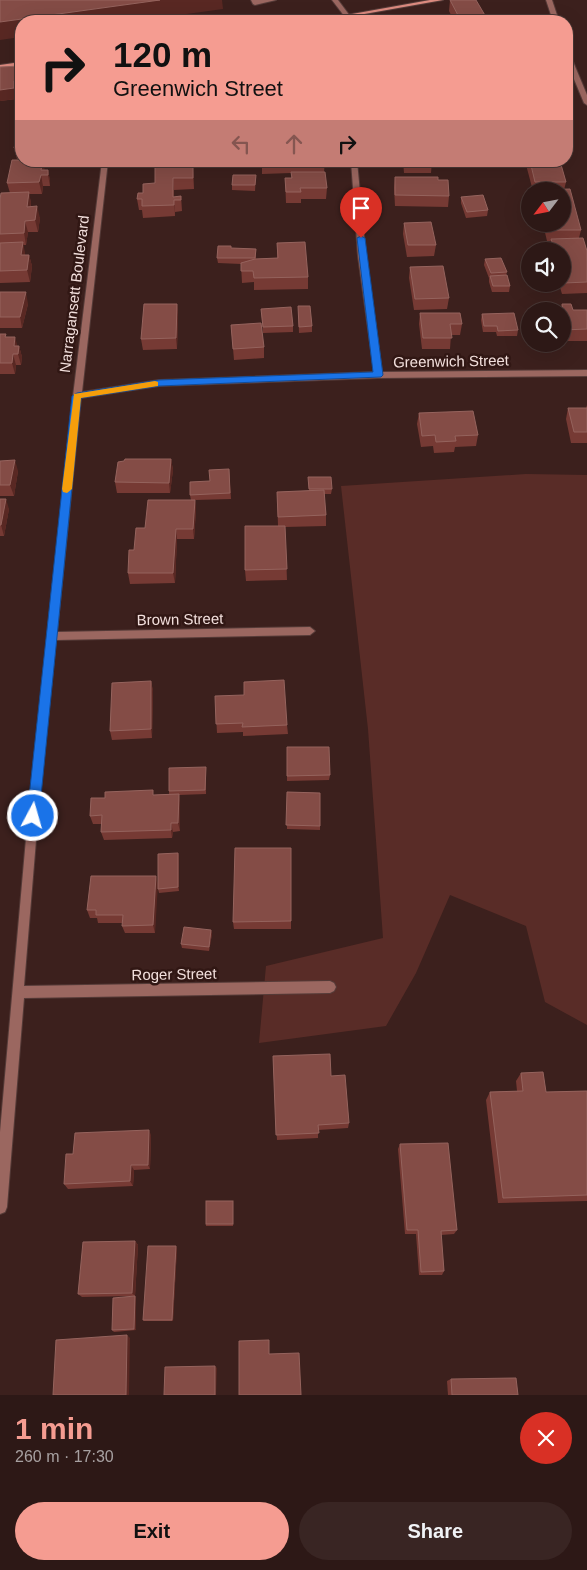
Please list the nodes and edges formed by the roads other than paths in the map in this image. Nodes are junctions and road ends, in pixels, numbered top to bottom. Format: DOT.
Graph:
graph roads {
  1 [pos="254,0"];
  2 [pos="274,0"];
  3 [pos="335,0"];
  4 [pos="440,0"];
  5 [pos="549,0"];
  6 [pos="346,15"];
  7 [pos="353,15"];
  8 [pos="554,15"];
  9 [pos="15,65"];
  10 [pos="0,67"];
  11 [pos="573,69"];
  12 [pos="587,103"];
  13 [pos="104,167"];
  14 [pos="355,167"];
  15 [pos="587,373"];
  16 [pos="378,375"];
  17 [pos="77,396"];
  18 [pos="310,631"];
  19 [pos="51,636"];
  20 [pos="330,987"];
  21 [pos="18,992"];
  22 [pos="0,1207"];
  1 -- 2 [label="street"];
  3 -- 6 [label="street"];
  4 -- 7 [label="main road"];
  5 -- 8 [label="street"];
  9 -- 10 [label="main road"];
  11 -- 12 [label="street"];
  13 -- 17 [label="street, Narragansett Boulevard"];
  14 -- 16 [label="street"];
  15 -- 16 [label="street, Greenwich Street"];
  16 -- 17 [label="street, Greenwich Street"];
  17 -- 19 [label="street, Narragansett Boulevard"];
  18 -- 19 [label="street, Brown Street"];
  19 -- 21 [label="street, Narragansett Boulevard"];
  20 -- 21 [label="street, Roger Street"];
  21 -- 22 [label="street, Narragansett Boulevard"];
}
